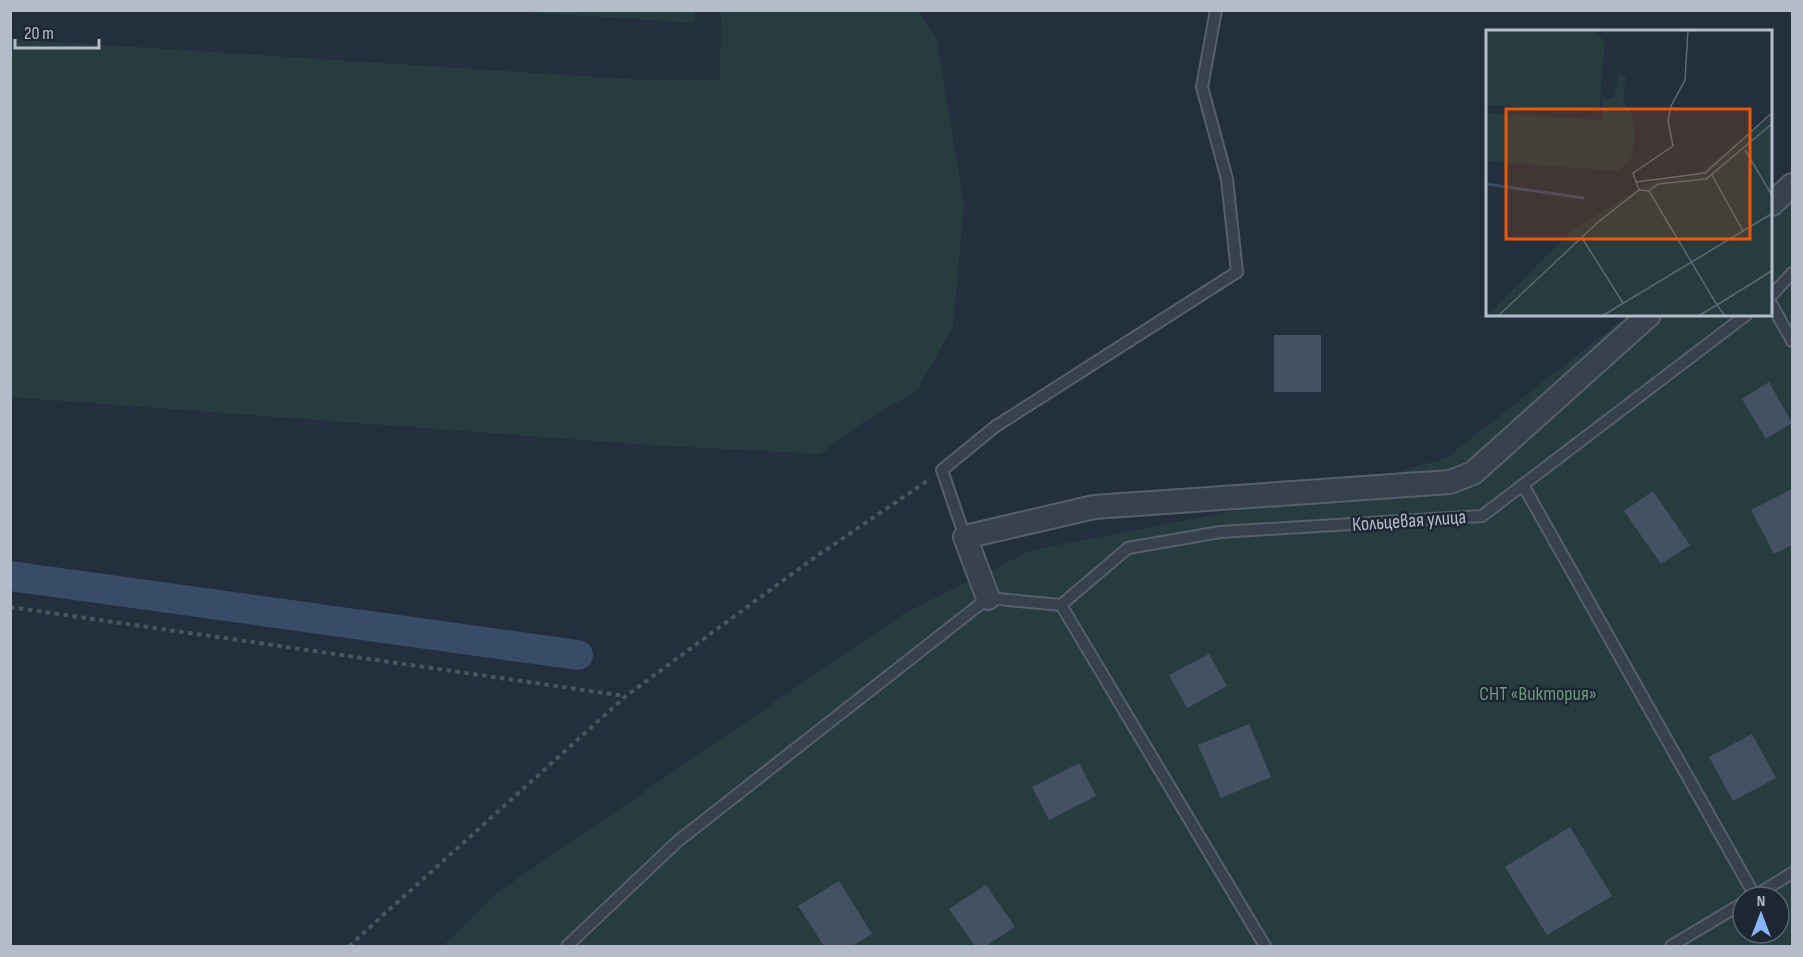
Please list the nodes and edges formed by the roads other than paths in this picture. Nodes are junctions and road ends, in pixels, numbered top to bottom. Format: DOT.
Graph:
graph roads {
  1 [pos="1216,10"];
  2 [pos="1792,185"];
  3 [pos="1773,203"];
  4 [pos="1792,273"];
  5 [pos="1773,294"];
  6 [pos="1773,307"];
  7 [pos="1648,316"];
  8 [pos="1745,316"];
  9 [pos="1792,341"];
  10 [pos="1523,485"];
  11 [pos="965,537"];
  12 [pos="988,598"];
  13 [pos="1061,605"];
  14 [pos="1792,873"];
  15 [pos="1748,885"];
  16 [pos="1772,885"];
  17 [pos="1731,910"];
  18 [pos="567,946"];
  19 [pos="1265,946"];
  20 [pos="1671,946"];
  1 -- 11 [label="lane"];
  2 -- 3 [label="street"];
  4 -- 5 [label="lane"];
  6 -- 9 [label="lane"];
  7 -- 11 [label="street"];
  8 -- 10 [label="lane, Кольцевая улица"];
  10 -- 13 [label="lane, Кольцевая улица"];
  10 -- 15 [label="lane"];
  11 -- 12 [label="street"];
  12 -- 13 [label="lane"];
  12 -- 18 [label="lane"];
  13 -- 19 [label="lane"];
  14 -- 16 [label="lane"];
  17 -- 20 [label="lane"];
}
